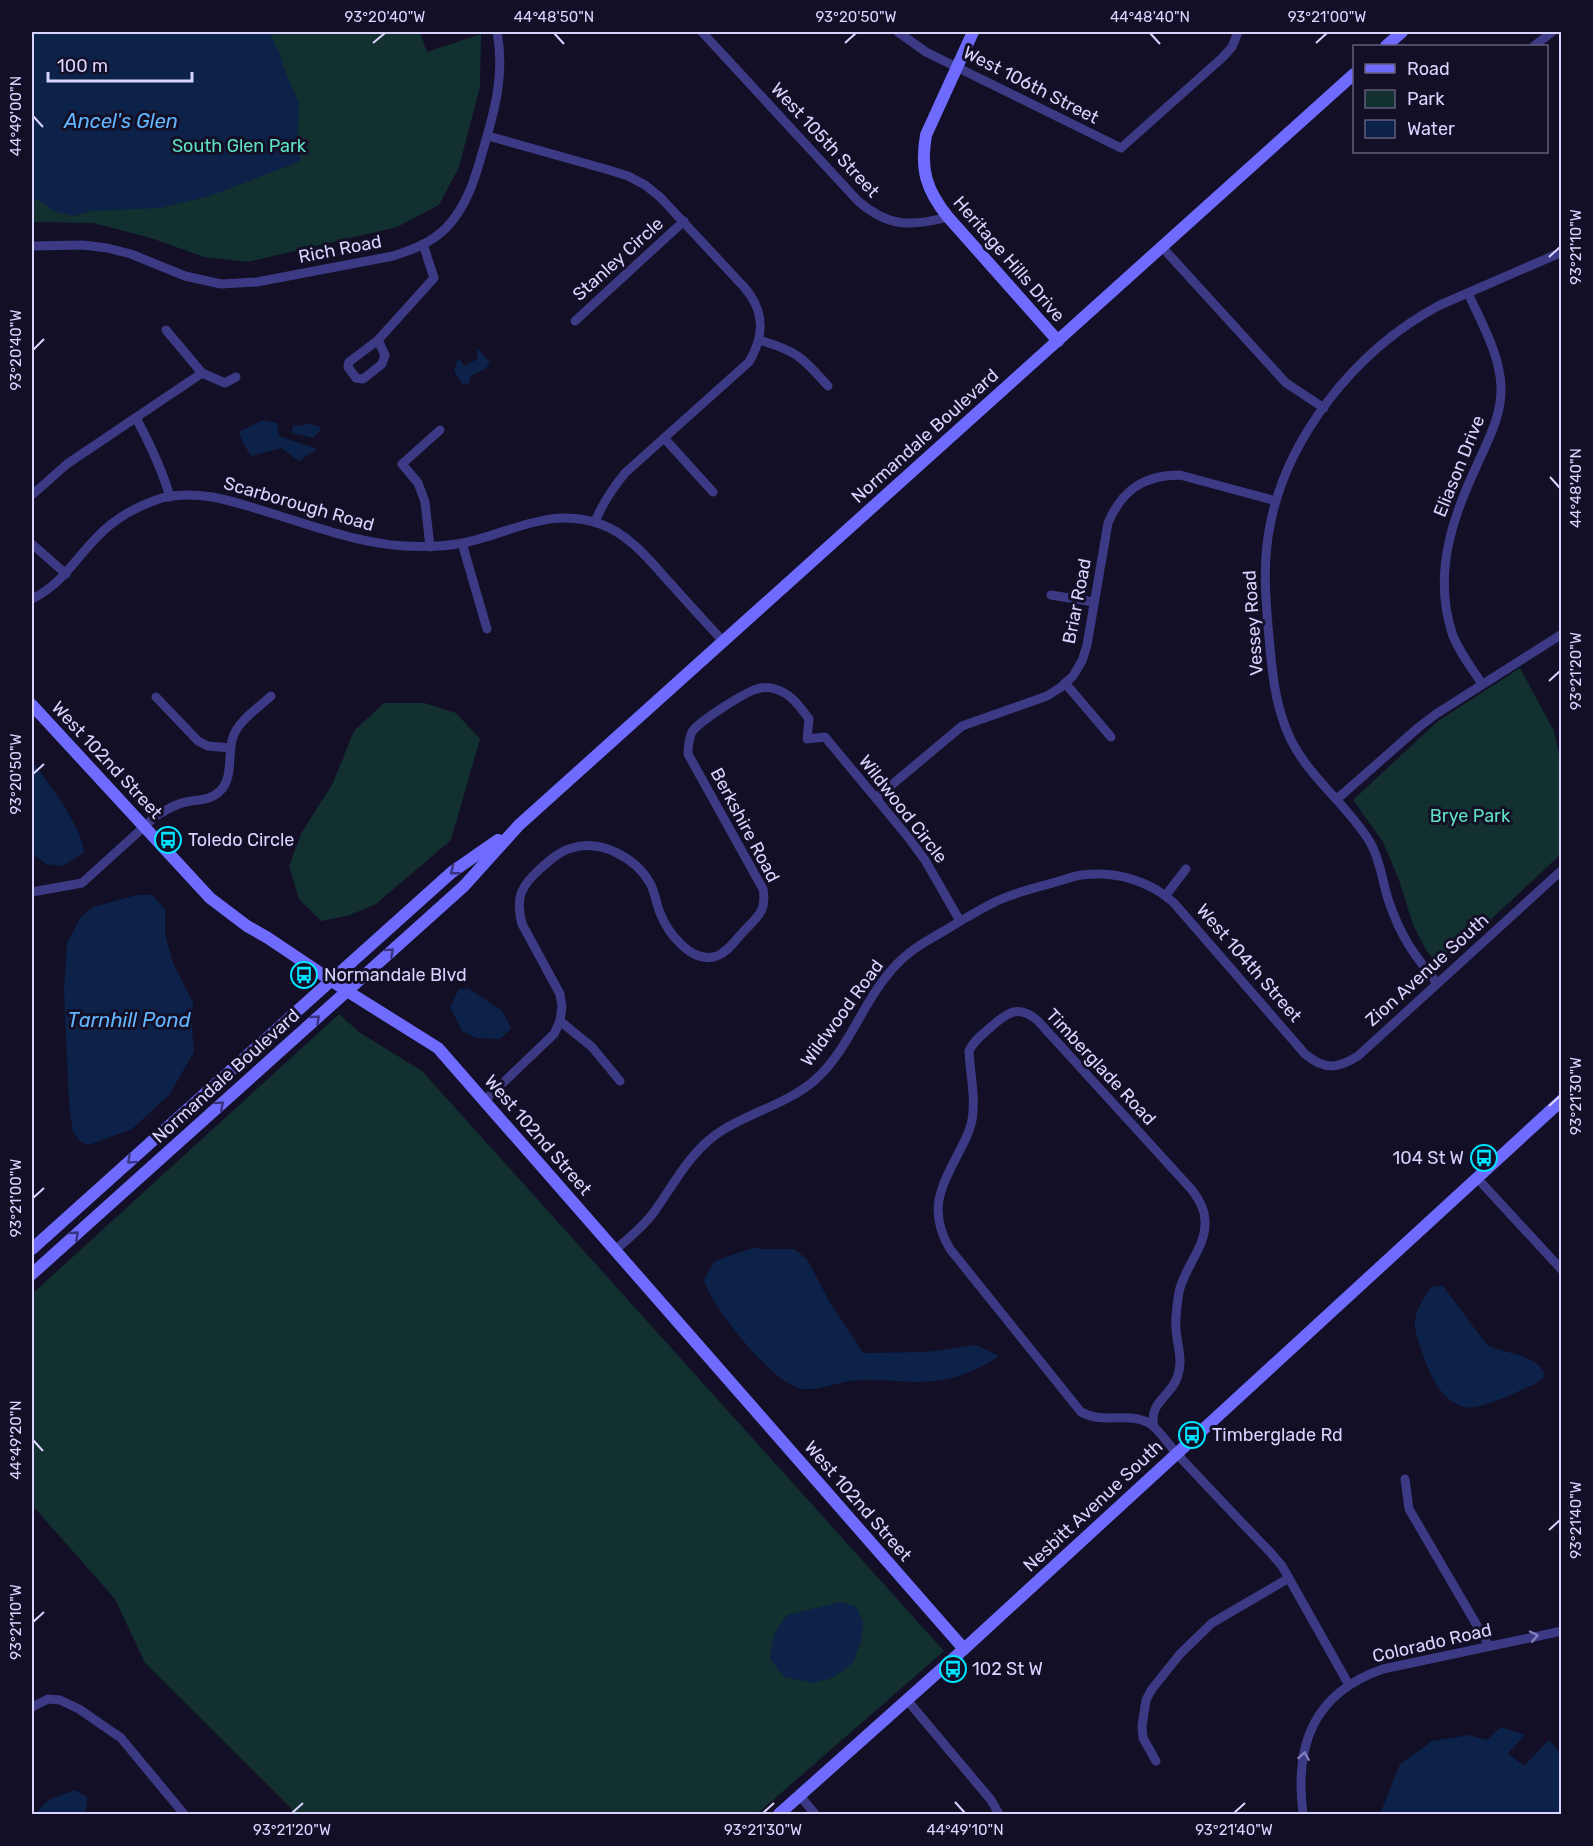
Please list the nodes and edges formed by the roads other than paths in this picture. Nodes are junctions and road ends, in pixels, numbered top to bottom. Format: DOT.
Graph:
graph roads {
  1 [pos="497,32"];
  2 [pos="702,32"];
  3 [pos="898,32"];
  4 [pos="973,32"];
  5 [pos="1238,32"];
  6 [pos="1402,32"];
  7 [pos="1552,32"];
  8 [pos="1387,45"];
  9 [pos="1535,45"];
  10 [pos="956,66"];
  11 [pos="1353,75"];
  12 [pos="488,136"];
  13 [pos="948,217"];
  14 [pos="684,221"];
  15 [pos="423,244"];
  16 [pos="32,246"];
  17 [pos="1162,247"];
  18 [pos="1562,252"];
  19 [pos="1468,293"];
  20 [pos="575,321"];
  21 [pos="166,330"];
  22 [pos="378,340"];
  23 [pos="759,340"];
  24 [pos="1058,341"];
  25 [pos="202,373"];
  26 [pos="236,377"];
  27 [pos="828,386"];
  28 [pos="1324,408"];
  29 [pos="136,418"];
  30 [pos="440,430"];
  31 [pos="664,438"];
  32 [pos="713,492"];
  33 [pos="32,495"];
  34 [pos="170,497"];
  35 [pos="1276,501"];
  36 [pos="595,522"];
  37 [pos="462,543"];
  38 [pos="32,544"];
  39 [pos="430,547"];
  40 [pos="66,574"];
  41 [pos="1051,595"];
  42 [pos="32,599"];
  43 [pos="1094,602"];
  44 [pos="487,629"];
  45 [pos="1562,634"];
  46 [pos="723,641"];
  47 [pos="1065,683"];
  48 [pos="1482,684"];
  49 [pos="271,696"];
  50 [pos="156,697"];
  51 [pos="32,705"];
  52 [pos="1112,737"];
  53 [pos="807,739"];
  54 [pos="230,748"];
  55 [pos="876,798"];
  56 [pos="1337,800"];
  57 [pos="519,825"];
  58 [pos="144,827"];
  59 [pos="1186,869"];
  60 [pos="1562,870"];
  61 [pos="32,892"];
  62 [pos="1166,895"];
  63 [pos="1001,899"];
  64 [pos="960,921"];
  65 [pos="331,981"];
  66 [pos="1437,983"];
  67 [pos="347,991"];
  68 [pos="560,1021"];
  69 [pos="1305,1054"];
  70 [pos="620,1081"];
  71 [pos="1562,1100"];
  72 [pos="484,1101"];
  73 [pos="1477,1178"];
  74 [pos="32,1250"];
  75 [pos="615,1250"];
  76 [pos="1562,1270"];
  77 [pos="32,1274"];
  78 [pos="1154,1426"];
  79 [pos="1173,1449"];
  80 [pos="1405,1479"];
  81 [pos="1288,1578"];
  82 [pos="1562,1631"];
  83 [pos="1489,1646"];
  84 [pos="964,1649"];
  85 [pos="1348,1685"];
  86 [pos="907,1700"];
  87 [pos="32,1707"];
  88 [pos="1156,1761"];
  89 [pos="800,1796"];
  90 [pos="184,1814"];
  91 [pos="779,1815"];
  92 [pos="815,1815"];
  93 [pos="999,1815"];
  94 [pos="1303,1815"];
  1 -- 12 [label="street, Rich Road"];
  2 -- 13 [label="street, West 105th Street"];
  3 -- 10 [label="street, West 106th Street"];
  4 -- 10 [label="street, Heritage Hills Drive"];
  5 -- 10 [label="street, West 106th Street"];
  6 -- 8 [label="street"];
  7 -- 9 [label="street"];
  10 -- 13 [label="street, Heritage Hills Drive"];
  11 -- 17 [label="street, Normandale Boulevard"];
  12 -- 14 [label="street"];
  12 -- 15 [label="street, Rich Road"];
  13 -- 24 [label="street, Heritage Hills Drive"];
  14 -- 20 [label="street, Stanley Circle"];
  14 -- 23 [label="street"];
  15 -- 16 [label="street, Rich Road"];
  15 -- 22 [label="street"];
  17 -- 24 [label="street, Normandale Boulevard"];
  17 -- 28 [label="street"];
  18 -- 19 [label="street, Vessey Road"];
  19 -- 28 [label="street, Vessey Road"];
  19 -- 48 [label="street, Eliason Drive"];
  21 -- 25 [label="street"];
  22 -- 22 [label="street"];
  23 -- 27 [label="street"];
  23 -- 31 [label="street"];
  24 -- 46 [label="street, Normandale Boulevard"];
  25 -- 26 [label="street"];
  25 -- 29 [label="street"];
  28 -- 35 [label="street, Vessey Road"];
  29 -- 33 [label="street"];
  29 -- 34 [label="street"];
  30 -- 39 [label="street"];
  31 -- 32 [label="street"];
  31 -- 36 [label="street"];
  34 -- 39 [label="street, Scarborough Road"];
  34 -- 40 [label="street, Scarborough Road"];
  35 -- 43 [label="street, Briar Road"];
  35 -- 56 [label="street, Vessey Road"];
  36 -- 37 [label="street, Scarborough Road"];
  36 -- 46 [label="street, Scarborough Road"];
  37 -- 39 [label="street, Scarborough Road"];
  37 -- 44 [label="street"];
  38 -- 40 [label="street"];
  40 -- 42 [label="street, Scarborough Road"];
  41 -- 43 [label="street"];
  43 -- 47 [label="street, Briar Road"];
  45 -- 48 [label="street"];
  46 -- 57 [label="street, Normandale Boulevard"];
  47 -- 52 [label="street"];
  47 -- 55 [label="street, Briar Road"];
  48 -- 56 [label="street"];
  49 -- 54 [label="street"];
  50 -- 54 [label="street"];
  51 -- 58 [label="street, West 102nd Street"];
  53 -- 55 [label="street, Wildwood Circle"];
  53 -- 68 [label="street, Berkshire Road"];
  54 -- 58 [label="street"];
  55 -- 64 [label="street, Wildwood Circle"];
  56 -- 66 [label="street, Vessey Road"];
  57 -- 65 [label="street, Normandale Boulevard, one-way"];
  67 -- 57 [label="street, Normandale Boulevard, one-way"];
  58 -- 61 [label="street"];
  58 -- 65 [label="street, West 102nd Street"];
  59 -- 62 [label="street"];
  60 -- 66 [label="street, Zion Avenue South"];
  62 -- 63 [label="street, West 104th Street"];
  62 -- 69 [label="street, West 104th Street"];
  63 -- 64 [label="street, Wildwood Road"];
  64 -- 75 [label="street, Wildwood Road"];
  65 -- 67 [label="street, West 102nd Street"];
  65 -- 74 [label="street, Normandale Boulevard, one-way"];
  66 -- 69 [label="street, Zion Avenue South"];
  67 -- 72 [label="street, West 102nd Street"];
  77 -- 67 [label="street, Normandale Boulevard, one-way"];
  68 -- 70 [label="street"];
  68 -- 72 [label="street"];
  71 -- 73 [label="street, Nesbitt Avenue South"];
  72 -- 75 [label="street, West 102nd Street"];
  73 -- 76 [label="street"];
  73 -- 79 [label="street, Nesbitt Avenue South"];
  75 -- 84 [label="street, West 102nd Street"];
  78 -- 78 [label="street, Timberglade Road"];
  78 -- 79 [label="street"];
  79 -- 81 [label="street"];
  79 -- 84 [label="street, Nesbitt Avenue South"];
  80 -- 83 [label="street"];
  81 -- 85 [label="street"];
  81 -- 88 [label="street"];
  83 -- 82 [label="street, Colorado Road, one-way"];
  83 -- 85 [label="street, Colorado Road"];
  84 -- 86 [label="street, Nesbitt Avenue South"];
  94 -- 85 [label="street, Colorado Road, one-way"];
  86 -- 89 [label="street, Nesbitt Avenue South"];
  86 -- 93 [label="street"];
  87 -- 90 [label="street"];
  89 -- 91 [label="street, Nesbitt Avenue South"];
  89 -- 92 [label="street"];
}
